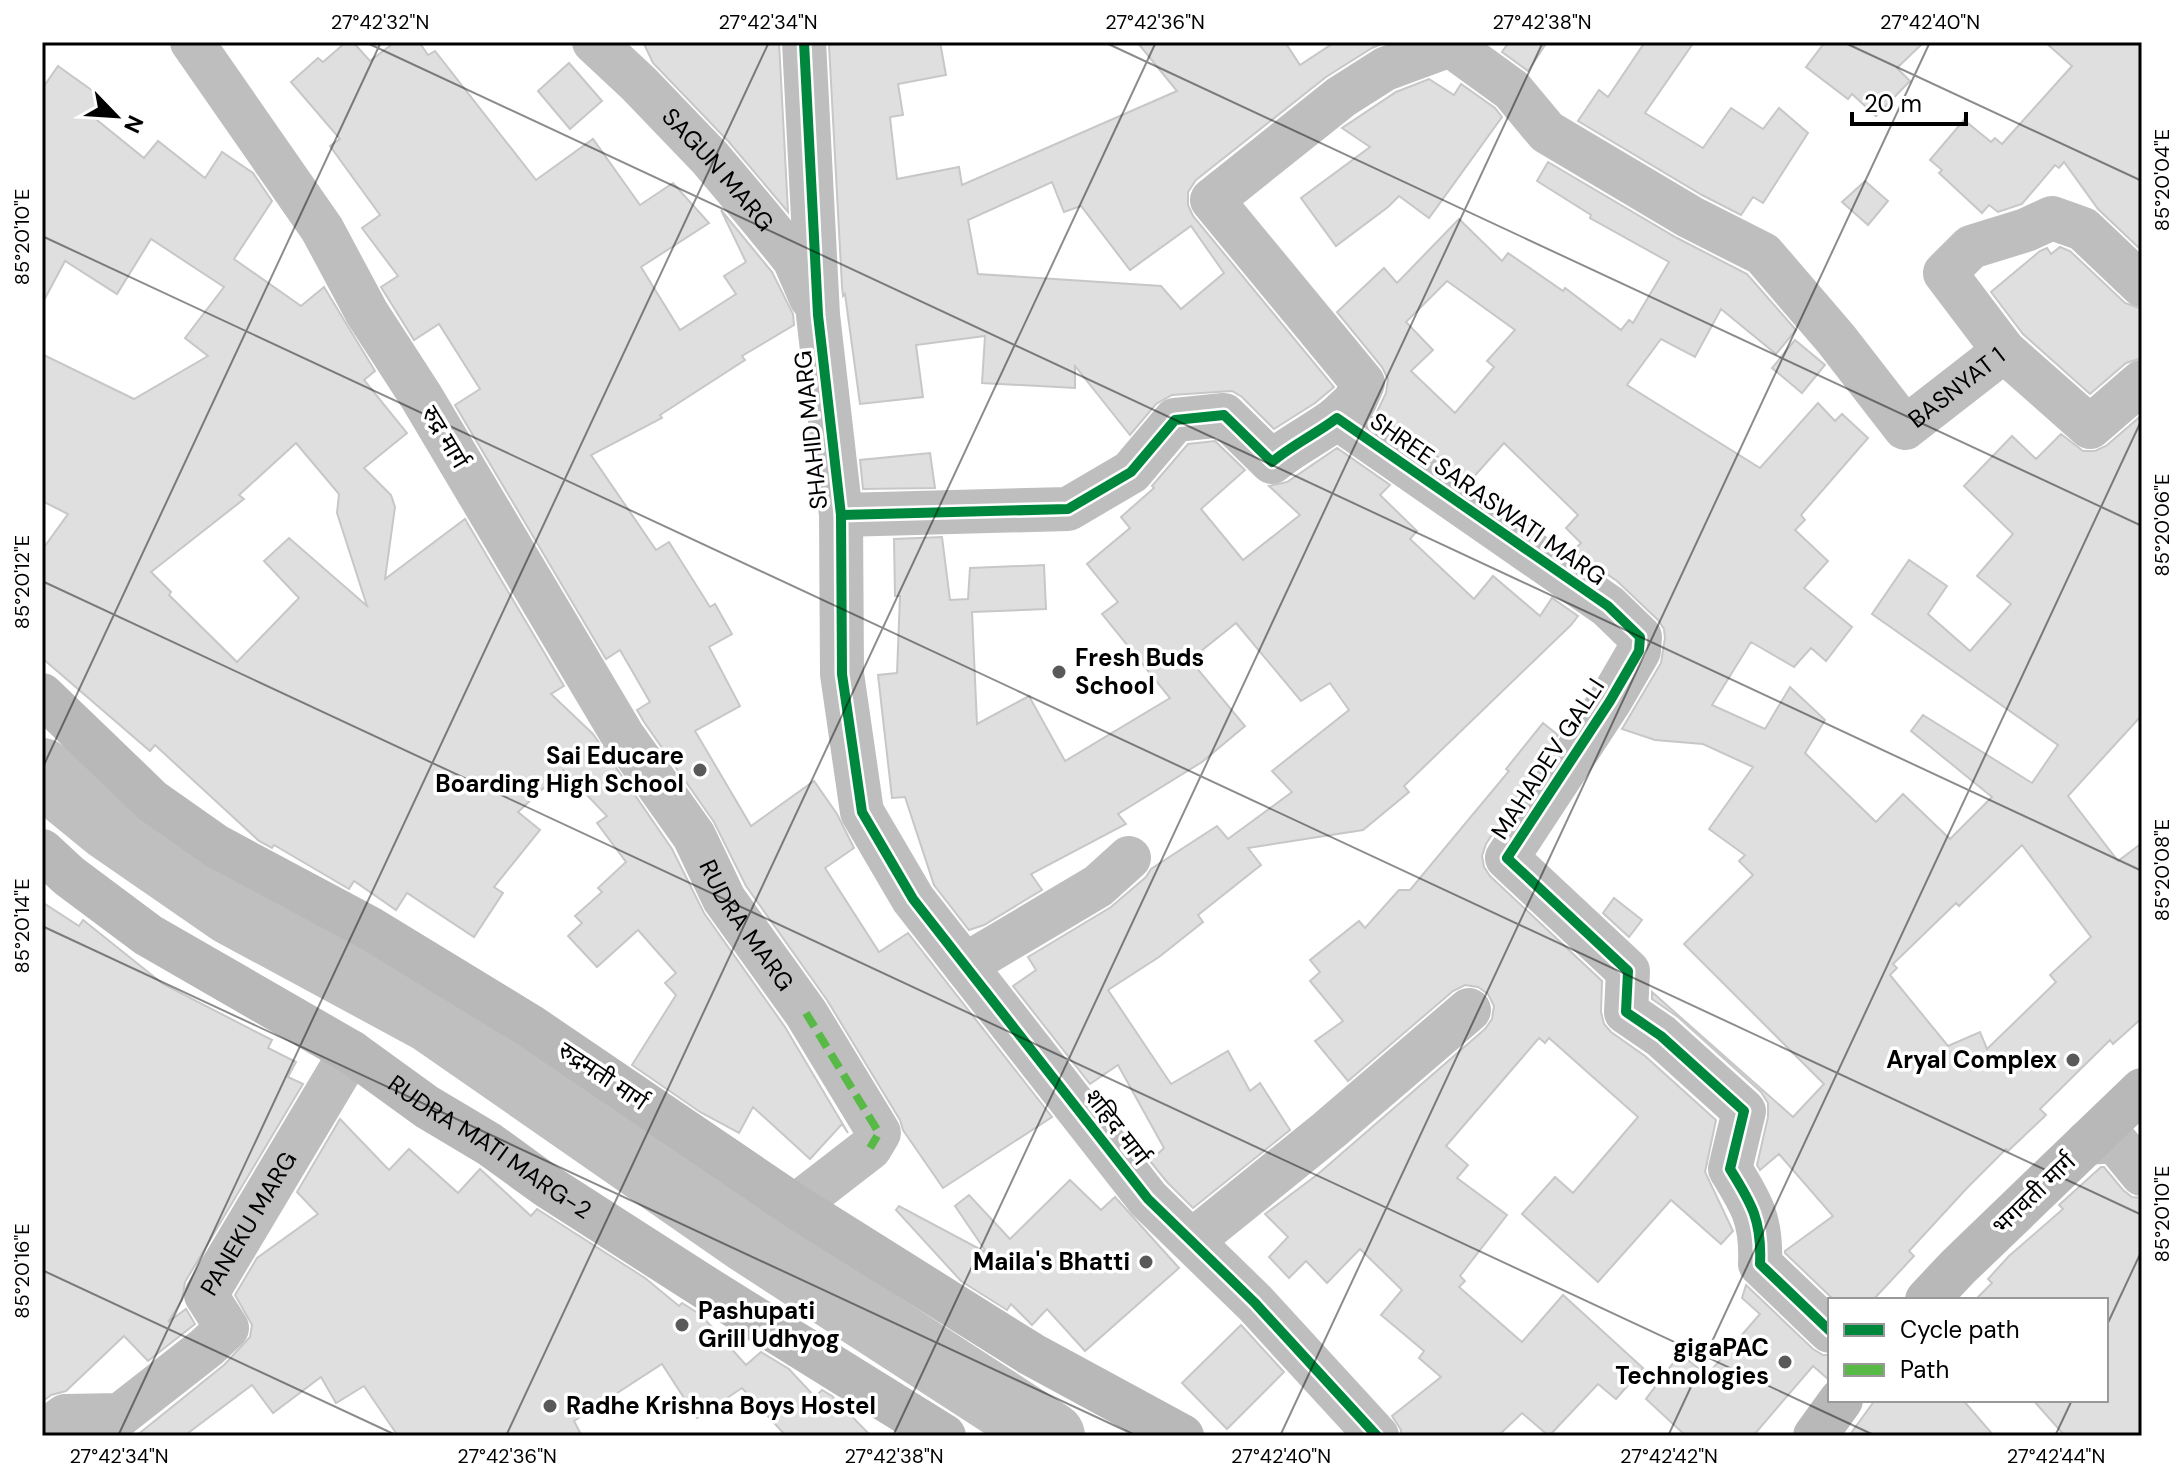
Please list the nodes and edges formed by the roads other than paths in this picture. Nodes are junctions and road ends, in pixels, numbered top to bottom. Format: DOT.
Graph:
graph roads {
  1 [pos="192,42"];
  2 [pos="594,42"];
  3 [pos="804,42"];
  4 [pos="2142,285"];
  5 [pos="818,315"];
  6 [pos="2004,351"];
  7 [pos="2142,382"];
  8 [pos="1337,418"];
  9 [pos="841,515"];
  10 [pos="1608,606"];
  11 [pos="42,695"];
  12 [pos="862,812"];
  13 [pos="694,836"];
  14 [pos="42,851"];
  15 [pos="1129,858"];
  16 [pos="965,965"];
  17 [pos="1469,1010"];
  18 [pos="351,1052"];
  19 [pos="2142,1090"];
  20 [pos="2087,1143"];
  21 [pos="2142,1174"];
  22 [pos="795,1206"];
  23 [pos="1193,1240"];
  24 [pos="1929,1298"];
  25 [pos="1828,1329"];
  26 [pos="1840,1402"];
  27 [pos="42,1433"];
  28 [pos="944,1436"];
  29 [pos="1182,1436"];
  30 [pos="1377,1436"];
  31 [pos="1815,1436"];
  1 -- 13 [label="street, रुद्र मार्ग"];
  2 -- 5 [label="street, SAGUN MARG"];
  3 -- 5 [label="street, SHAHID MARG"];
  4 -- 6 [label="street"];
  5 -- 9 [label="street, SHAHID MARG"];
  6 -- 7 [label="street, BASNYAT 1"];
  6 -- 8 [label="street, BASNYAT 1"];
  8 -- 9 [label="street, SHREE SARASWATI MARG"];
  8 -- 10 [label="street, SHREE SARASWATI MARG"];
  9 -- 12 [label="street, SHAHID MARG"];
  10 -- 25 [label="street, MAHADEV GALLI"];
  11 -- 22 [label="street, रुद्रमती मार्ग"];
  12 -- 16 [label="street, शहिद मार्ग"];
  13 -- 22 [label="street, RUDRA MARG"];
  14 -- 18 [label="street, RUDRA MATI MARG-2"];
  15 -- 16 [label="street"];
  16 -- 23 [label="street, शहिद मार्ग"];
  17 -- 23 [label="street"];
  18 -- 27 [label="street, PANEKU MARG"];
  18 -- 28 [label="street, RUDRA MATI MARG-2"];
  19 -- 20 [label="street, भगवती मार्ग"];
  20 -- 21 [label="street"];
  20 -- 24 [label="street, भगवती मार्ग"];
  22 -- 29 [label="street, रुद्रमती मार्ग"];
  23 -- 30 [label="street, शहिद मार्ग"];
  26 -- 31 [label="street"];
}
